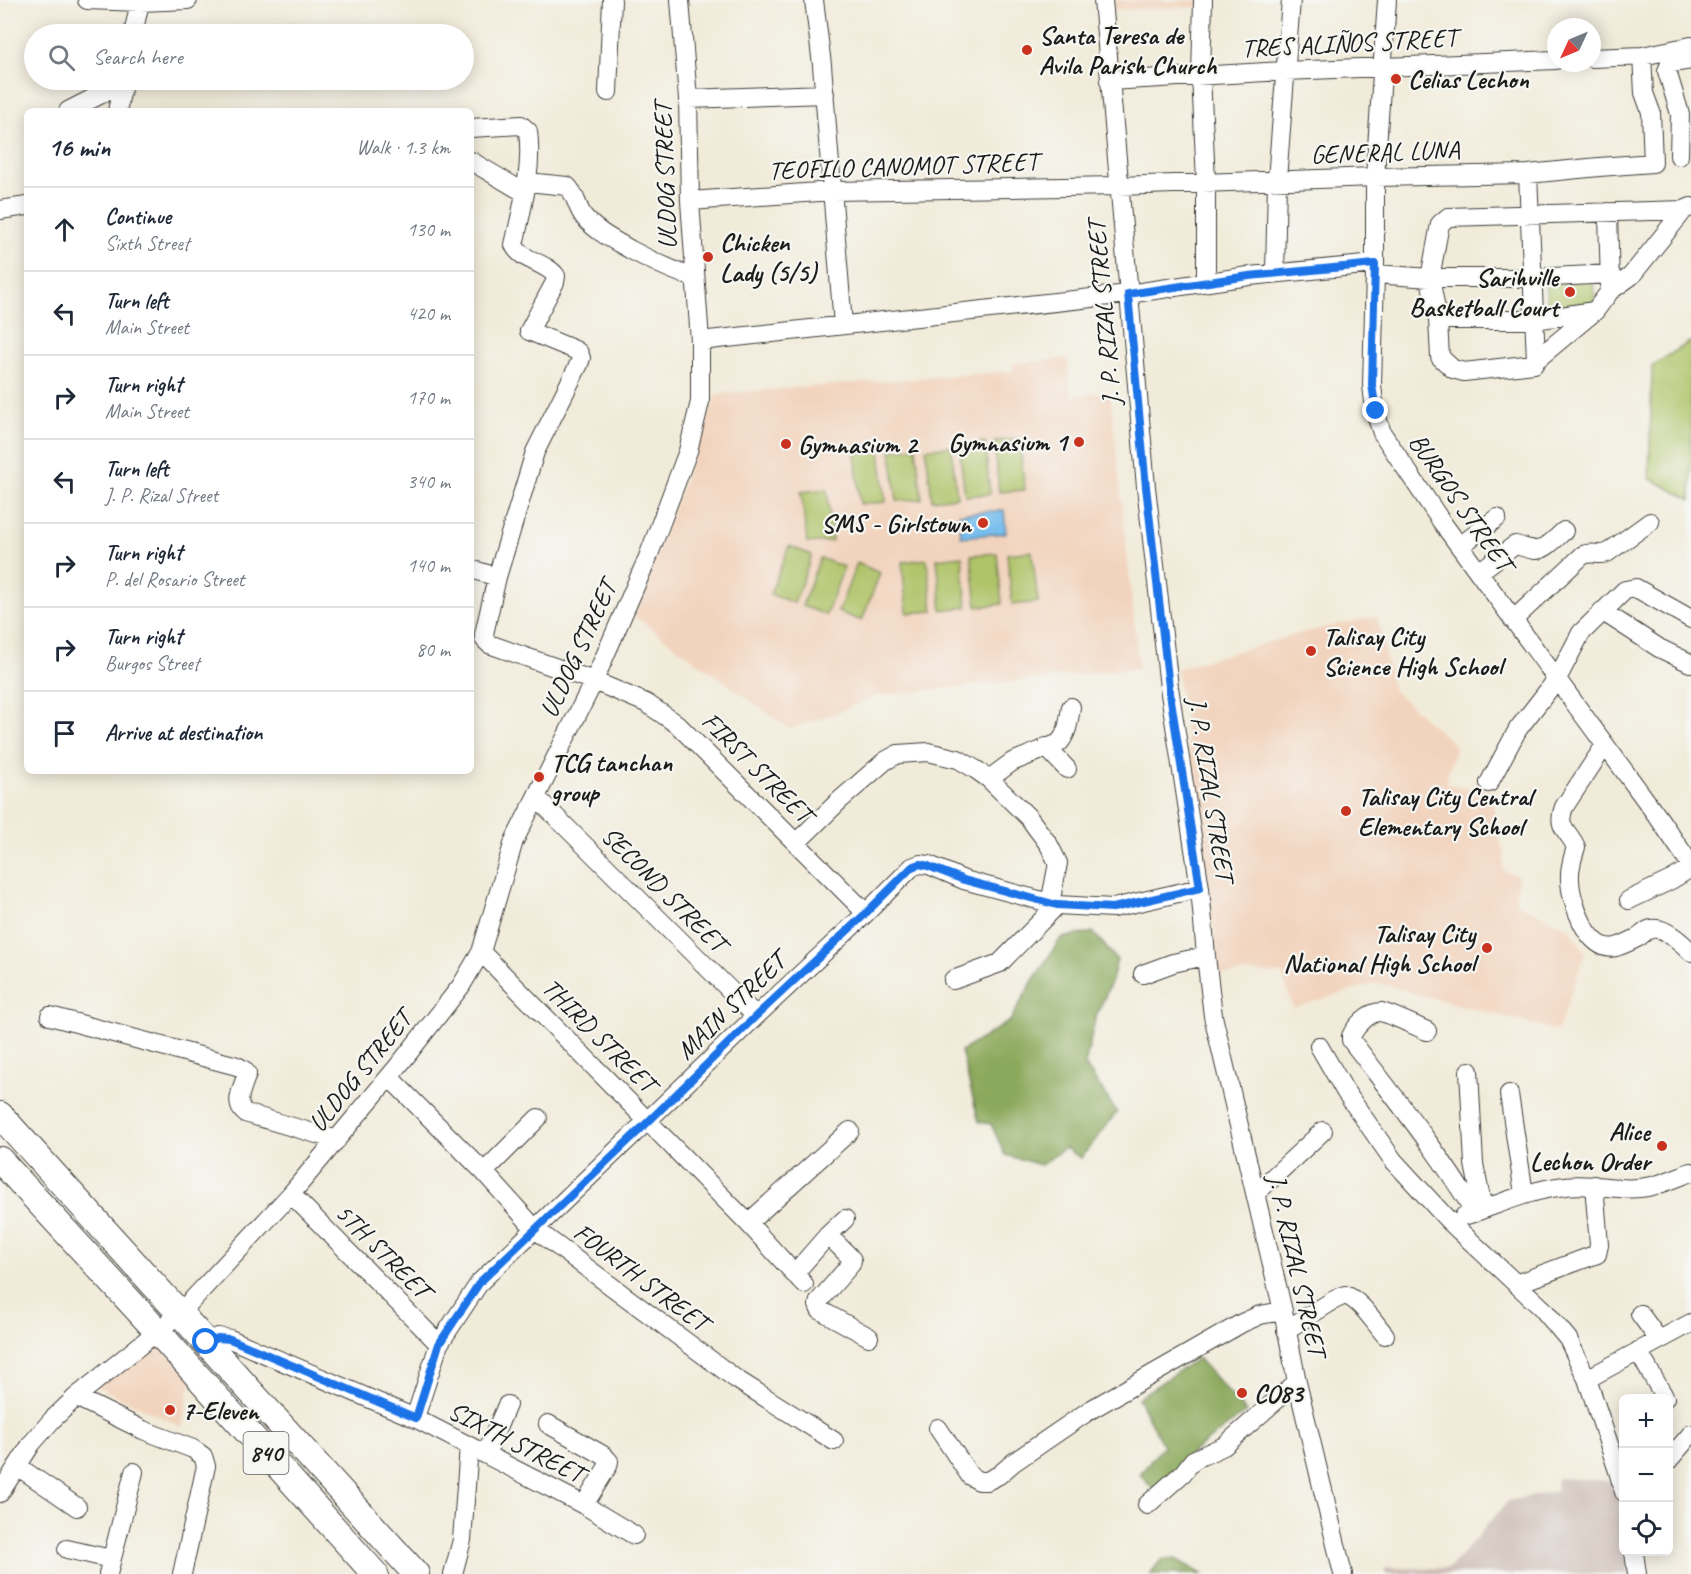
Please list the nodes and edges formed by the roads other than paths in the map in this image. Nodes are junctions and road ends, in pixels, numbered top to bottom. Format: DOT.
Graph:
graph roads {
  1 [pos="87,0"];
  2 [pos="188,0"];
  3 [pos="612,0"];
  4 [pos="680,0"];
  5 [pos="814,0"];
  6 [pos="1103,0"];
  7 [pos="1203,0"];
  8 [pos="1291,0"];
  9 [pos="1387,0"];
  10 [pos="160,1"];
  11 [pos="140,2"];
  12 [pos="135,24"];
  13 [pos="1690,54"];
  14 [pos="1641,56"];
  15 [pos="1601,58"];
  16 [pos="1547,60"];
  17 [pos="1384,66"];
  18 [pos="1285,70"];
  19 [pos="1201,75"];
  20 [pos="1109,81"];
  21 [pos="106,90"];
  22 [pos="121,90"];
  23 [pos="608,92"];
  24 [pos="825,94"];
  25 [pos="688,99"];
  26 [pos="74,108"];
  27 [pos="118,108"];
  28 [pos="1685,115"];
  29 [pos="474,128"];
  30 [pos="1679,156"];
  31 [pos="474,162"];
  32 [pos="1528,174"];
  33 [pos="1375,177"];
  34 [pos="1278,180"];
  35 [pos="1206,182"];
  36 [pos="1118,186"];
  37 [pos="526,188"];
  38 [pos="833,191"];
  39 [pos="690,201"];
  40 [pos="24,206"];
  41 [pos="1687,209"];
  42 [pos="0,210"];
  43 [pos="1608,212"];
  44 [pos="1530,215"];
  45 [pos="1375,269"];
  46 [pos="1275,274"];
  47 [pos="695,278"];
  48 [pos="1430,278"];
  49 [pos="1533,278"];
  50 [pos="1206,282"];
  51 [pos="1610,283"];
  52 [pos="1128,294"];
  53 [pos="1595,310"];
  54 [pos="1438,320"];
  55 [pos="1535,320"];
  56 [pos="843,325"];
  57 [pos="700,341"];
  58 [pos="1536,360"];
  59 [pos="1497,518"];
  60 [pos="1650,522"];
  61 [pos="1564,531"];
  62 [pos="1460,546"];
  63 [pos="474,570"];
  64 [pos="1479,572"];
  65 [pos="497,577"];
  66 [pos="1602,611"];
  67 [pos="1691,619"];
  68 [pos="1513,620"];
  69 [pos="1690,663"];
  70 [pos="1557,679"];
  71 [pos="594,681"];
  72 [pos="1071,707"];
  73 [pos="1605,745"];
  74 [pos="1046,747"];
  75 [pos="1067,769"];
  76 [pos="989,779"];
  77 [pos="1489,783"];
  78 [pos="536,797"];
  79 [pos="797,842"];
  80 [pos="1691,867"];
  81 [pos="1200,888"];
  82 [pos="1629,900"];
  83 [pos="1054,904"];
  84 [pos="867,913"];
  85 [pos="481,952"];
  86 [pos="1691,952"];
  87 [pos="1206,956"];
  88 [pos="1143,974"];
  89 [pos="953,980"];
  90 [pos="50,1016"];
  91 [pos="756,1016"];
  92 [pos="1427,1031"];
  93 [pos="1319,1046"];
  94 [pos="1469,1071"];
  95 [pos="389,1077"];
  96 [pos="1509,1094"];
  97 [pos="0,1115"];
  98 [pos="538,1118"];
  99 [pos="649,1121"];
  100 [pos="850,1131"];
  101 [pos="1323,1131"];
  102 [pos="337,1140"];
  103 [pos="0,1160"];
  104 [pos="484,1172"];
  105 [pos="1691,1172"];
  106 [pos="1594,1185"];
  107 [pos="291,1194"];
  108 [pos="1255,1194"];
  109 [pos="1524,1194"];
  110 [pos="1479,1211"];
  111 [pos="845,1219"];
  112 [pos="1449,1221"];
  113 [pos="748,1223"];
  114 [pos="536,1230"];
  115 [pos="828,1235"];
  116 [pos="1516,1284"];
  117 [pos="1283,1311"];
  118 [pos="180,1313"];
  119 [pos="1640,1314"];
  120 [pos="1691,1323"];
  121 [pos="1286,1330"];
  122 [pos="158,1332"];
  123 [pos="1385,1335"];
  124 [pos="869,1337"];
  125 [pos="1659,1340"];
  126 [pos="206,1342"];
  127 [pos="439,1344"];
  128 [pos="1638,1351"];
  129 [pos="1587,1379"];
  130 [pos="1297,1382"];
  131 [pos="1663,1394"];
  132 [pos="76,1397"];
  133 [pos="507,1405"];
  134 [pos="416,1418"];
  135 [pos="548,1424"];
  136 [pos="938,1428"];
  137 [pos="1691,1434"];
  138 [pos="834,1440"];
  139 [pos="469,1446"];
  140 [pos="486,1454"];
  141 [pos="1673,1455"];
  142 [pos="17,1466"];
  143 [pos="134,1472"];
  144 [pos="1619,1475"];
  145 [pos="0,1493"];
  146 [pos="584,1505"];
  147 [pos="1147,1505"];
  148 [pos="77,1507"];
  149 [pos="634,1534"];
  150 [pos="67,1549"];
  151 [pos="1635,1556"];
  152 [pos="109,1567"];
  153 [pos="182,1574"];
  154 [pos="375,1574"];
  155 [pos="416,1574"];
  156 [pos="453,1574"];
  157 [pos="1343,1574"];
  158 [pos="1637,1574"];
  1 -- 11 [label="street"];
  2 -- 10 [label="street"];
  3 -- 23 [label="street"];
  4 -- 25 [label="street, ULDOG STREET"];
  5 -- 24 [label="street"];
  6 -- 20 [label="street, J. P. RIZAL STREET"];
  7 -- 19 [label="street"];
  8 -- 18 [label="street"];
  9 -- 17 [label="street, BURGOS STREET"];
  10 -- 11 [label="street"];
  11 -- 12 [label="street"];
  13 -- 14 [label="street"];
  13 -- 28 [label="street"];
  14 -- 15 [label="street"];
  14 -- 32 [label="street, GENERAL LUNA"];
  16 -- 17 [label="street, TRES ALIÑOS STREET"];
  17 -- 18 [label="street, TRES ALIÑOS STREET"];
  17 -- 33 [label="street, BURGOS STREET"];
  18 -- 19 [label="street, TRES ALIÑOS STREET"];
  18 -- 34 [label="street"];
  19 -- 20 [label="street, TRES ALIÑOS STREET"];
  19 -- 35 [label="street"];
  20 -- 36 [label="street, J. P. RIZAL STREET"];
  21 -- 26 [label="street"];
  22 -- 27 [label="street"];
  24 -- 25 [label="street"];
  24 -- 38 [label="street"];
  25 -- 39 [label="street, ULDOG STREET"];
  28 -- 30 [label="street"];
  29 -- 37 [label="street"];
  31 -- 37 [label="street"];
  32 -- 33 [label="street, GENERAL LUNA"];
  32 -- 44 [label="street"];
  33 -- 34 [label="street, GENERAL LUNA"];
  33 -- 45 [label="street, BURGOS STREET"];
  34 -- 35 [label="street, GENERAL LUNA"];
  34 -- 46 [label="street"];
  35 -- 36 [label="street, GENERAL LUNA"];
  35 -- 50 [label="street"];
  36 -- 38 [label="street, TEOFILO CANOMOT STREET"];
  36 -- 52 [label="street, J. P. RIZAL STREET"];
  37 -- 47 [label="street"];
  37 -- 65 [label="street"];
  38 -- 39 [label="street, TEOFILO CANOMOT STREET"];
  38 -- 56 [label="street"];
  39 -- 47 [label="street, ULDOG STREET"];
  40 -- 42 [label="street"];
  41 -- 43 [label="street"];
  41 -- 51 [label="street"];
  43 -- 44 [label="street"];
  43 -- 51 [label="street"];
  44 -- 48 [label="street"];
  44 -- 49 [label="street"];
  45 -- 46 [label="street"];
  45 -- 48 [label="street"];
  45 -- 62 [label="street, BURGOS STREET"];
  46 -- 50 [label="street"];
  47 -- 57 [label="street, ULDOG STREET"];
  48 -- 49 [label="street"];
  48 -- 54 [label="street"];
  49 -- 51 [label="street"];
  49 -- 55 [label="street"];
  50 -- 52 [label="street"];
  51 -- 53 [label="street"];
  52 -- 56 [label="street"];
  52 -- 81 [label="street, J. P. RIZAL STREET"];
  53 -- 55 [label="street"];
  53 -- 58 [label="street"];
  54 -- 55 [label="street"];
  54 -- 58 [label="street"];
  55 -- 58 [label="street"];
  56 -- 57 [label="street"];
  57 -- 71 [label="street, ULDOG STREET"];
  59 -- 62 [label="street"];
  60 -- 68 [label="street"];
  61 -- 64 [label="street"];
  62 -- 64 [label="street, BURGOS STREET"];
  63 -- 65 [label="street"];
  64 -- 68 [label="street, BURGOS STREET"];
  65 -- 71 [label="street, FIRST STREET"];
  66 -- 67 [label="street"];
  66 -- 69 [label="street"];
  66 -- 70 [label="street"];
  68 -- 70 [label="street, BURGOS STREET"];
  70 -- 73 [label="street, BURGOS STREET"];
  70 -- 77 [label="street"];
  71 -- 78 [label="street, ULDOG STREET"];
  71 -- 79 [label="street, FIRST STREET"];
  72 -- 74 [label="street"];
  73 -- 80 [label="street, BURGOS STREET"];
  73 -- 86 [label="street"];
  74 -- 75 [label="street"];
  74 -- 76 [label="street"];
  76 -- 79 [label="street"];
  76 -- 83 [label="street"];
  78 -- 85 [label="street, ULDOG STREET"];
  78 -- 91 [label="street, SECOND STREET"];
  79 -- 84 [label="street, FIRST STREET"];
  80 -- 82 [label="street"];
  81 -- 83 [label="street, MAIN STREET"];
  81 -- 87 [label="street, J. P. RIZAL STREET"];
  83 -- 84 [label="street, MAIN STREET"];
  83 -- 89 [label="street"];
  84 -- 91 [label="street, MAIN STREET"];
  85 -- 95 [label="street, ULDOG STREET"];
  85 -- 99 [label="street, THIRD STREET"];
  87 -- 88 [label="street"];
  87 -- 108 [label="street, J. P. RIZAL STREET"];
  90 -- 102 [label="street"];
  91 -- 99 [label="street, MAIN STREET"];
  92 -- 110 [label="street"];
  93 -- 112 [label="street"];
  94 -- 110 [label="street"];
  95 -- 102 [label="street, ULDOG STREET"];
  95 -- 104 [label="street, FOURTH STREET"];
  96 -- 109 [label="street"];
  97 -- 118 [label="highway, 840"];
  98 -- 104 [label="street"];
  99 -- 113 [label="street, THIRD STREET"];
  99 -- 114 [label="street, MAIN STREET"];
  100 -- 113 [label="street"];
  101 -- 108 [label="street"];
  102 -- 107 [label="street, ULDOG STREET"];
  103 -- 122 [label="highway, 840"];
  104 -- 114 [label="street, FOURTH STREET"];
  105 -- 106 [label="street"];
  106 -- 109 [label="street"];
  106 -- 116 [label="street"];
  107 -- 118 [label="street, ULDOG STREET"];
  107 -- 127 [label="street, 5TH STREET"];
  108 -- 117 [label="street, J. P. RIZAL STREET"];
  109 -- 110 [label="street"];
  110 -- 112 [label="street"];
  111 -- 115 [label="street"];
  112 -- 116 [label="street"];
  113 -- 115 [label="street, THIRD STREET"];
  114 -- 127 [label="street, MAIN STREET"];
  114 -- 138 [label="street, FOURTH STREET"];
  115 -- 124 [label="street"];
  116 -- 129 [label="street"];
  117 -- 121 [label="street, J. P. RIZAL STREET"];
  117 -- 136 [label="street"];
  118 -- 122 [label="street, ULDOG STREET"];
  118 -- 126 [label="highway, 840"];
  119 -- 125 [label="street"];
  120 -- 125 [label="street"];
  121 -- 123 [label="street"];
  121 -- 130 [label="street, J. P. RIZAL STREET"];
  122 -- 132 [label="street"];
  122 -- 154 [label="highway, 840"];
  125 -- 128 [label="street"];
  126 -- 134 [label="street, SIXTH STREET"];
  126 -- 155 [label="highway, 840"];
  127 -- 134 [label="street, MAIN STREET"];
  128 -- 129 [label="street"];
  128 -- 131 [label="street"];
  129 -- 144 [label="street"];
  130 -- 147 [label="street"];
  130 -- 157 [label="street, J. P. RIZAL STREET"];
  132 -- 142 [label="street"];
  132 -- 153 [label="street"];
  133 -- 140 [label="street"];
  134 -- 139 [label="street, SIXTH STREET"];
  135 -- 146 [label="street"];
  137 -- 141 [label="street"];
  139 -- 140 [label="street, SIXTH STREET"];
  139 -- 156 [label="street"];
  140 -- 146 [label="street, SIXTH STREET"];
  142 -- 145 [label="street"];
  142 -- 148 [label="street"];
  143 -- 152 [label="street"];
  146 -- 149 [label="street, SIXTH STREET"];
  150 -- 152 [label="street"];
  151 -- 158 [label="street"];
}
